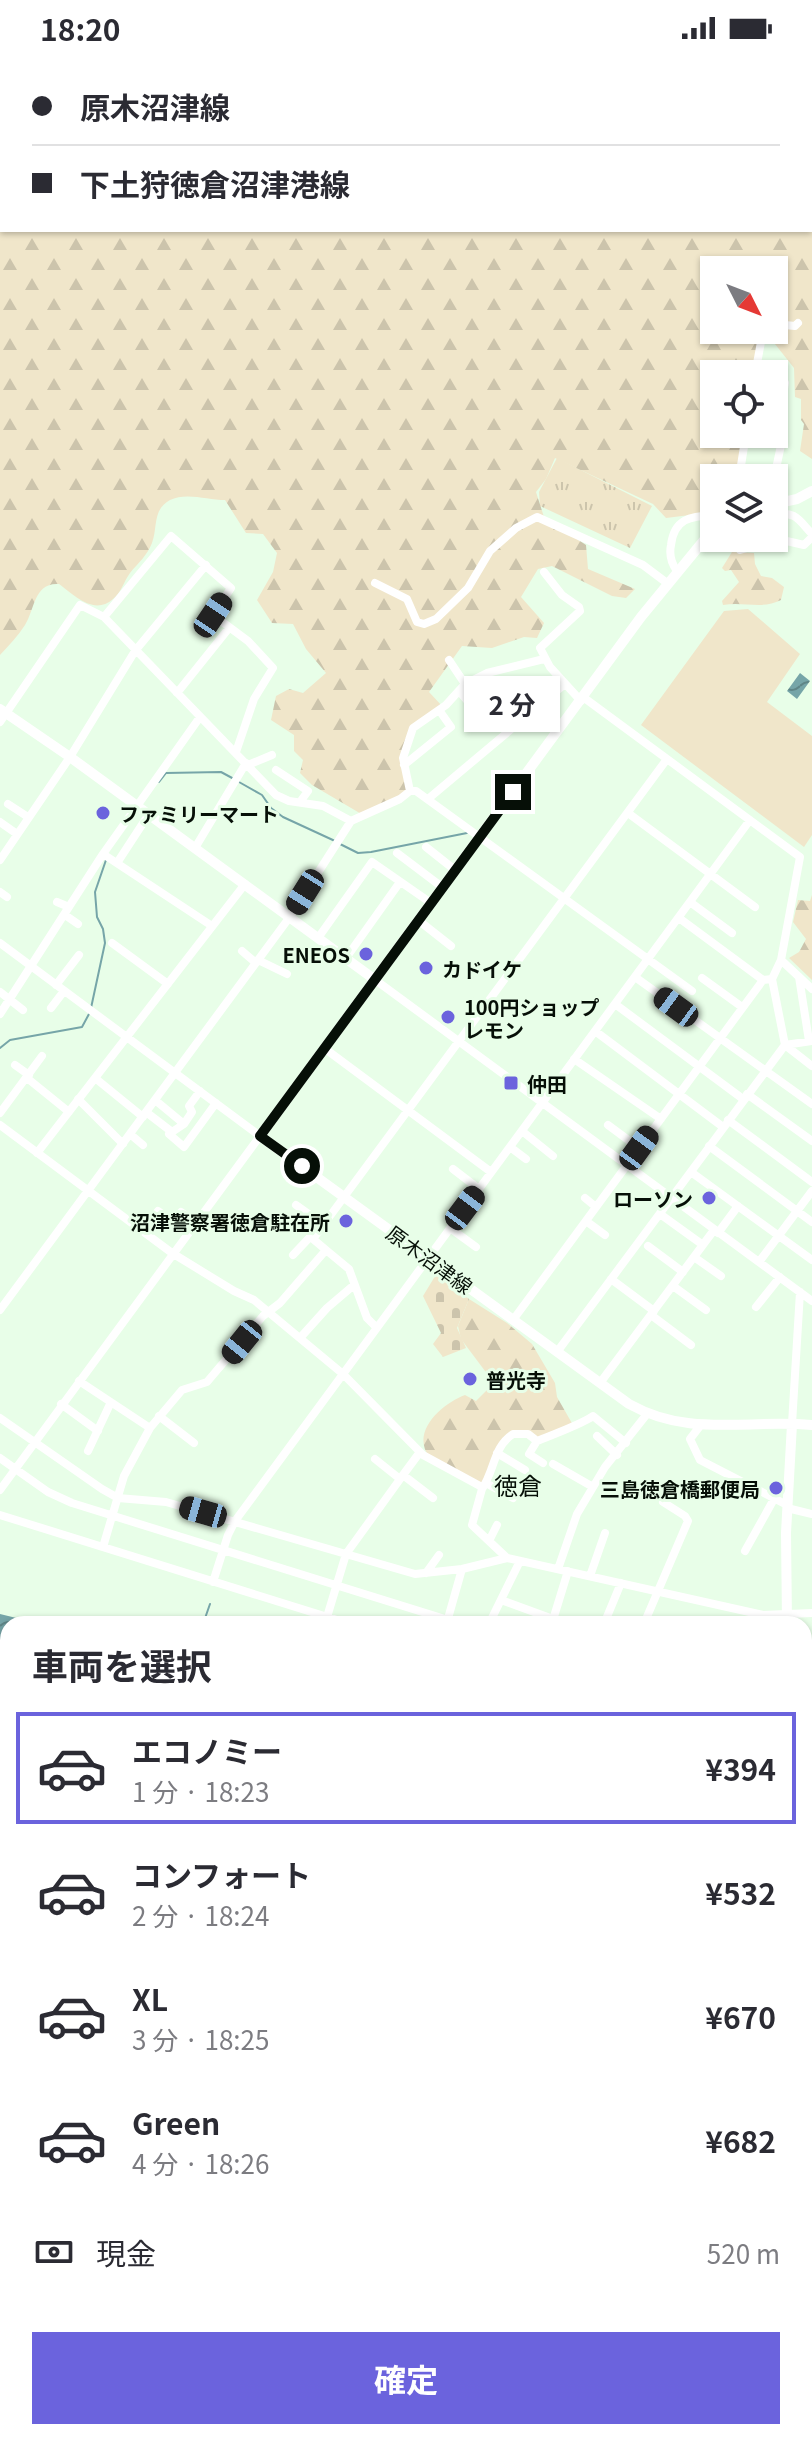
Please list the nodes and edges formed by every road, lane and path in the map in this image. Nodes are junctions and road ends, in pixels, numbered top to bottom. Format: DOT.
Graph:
graph roads {
  1 [pos="798,323"];
  2 [pos="788,325"];
  3 [pos="812,491"];
  4 [pos="788,501"];
  5 [pos="788,512"];
  6 [pos="700,516"];
  7 [pos="812,536"];
  8 [pos="788,541"];
  9 [pos="700,544"];
  10 [pos="206,565"];
  11 [pos="677,571"];
  12 [pos="544,572"];
  13 [pos="375,583"];
  14 [pos="667,583"];
  15 [pos="104,617"];
  16 [pos="229,628"];
  17 [pos="135,651"];
  18 [pos="544,659"];
  19 [pos="449,660"];
  20 [pos="565,684"];
  21 [pos="462,688"];
  22 [pos="177,693"];
  23 [pos="582,699"];
  24 [pos="519,706"];
  25 [pos="439,710"];
  26 [pos="475,710"];
  27 [pos="2,714"];
  28 [pos="528,715"];
  29 [pos="200,717"];
  30 [pos="499,724"];
  31 [pos="506,733"];
  32 [pos="477,742"];
  33 [pos="485,751"];
  34 [pos="236,752"];
  35 [pos="272,755"];
  36 [pos="70,757"];
  37 [pos="667,759"];
  38 [pos="247,764"];
  39 [pos="404,765"];
  40 [pos="276,770"];
  41 [pos="410,791"];
  42 [pos="428,799"];
  43 [pos="300,802"];
  44 [pos="8,804"];
  45 [pos="142,808"];
  46 [pos="628,813"];
  47 [pos="28,817"];
  48 [pos="750,820"];
  49 [pos="351,821"];
  50 [pos="0,822"];
  51 [pos="17,834"];
  52 [pos="479,837"];
  53 [pos="426,847"];
  54 [pos="195,848"];
  55 [pos="397,853"];
  56 [pos="110,858"];
  57 [pos="0,860"];
  58 [pos="455,870"];
  59 [pos="710,875"];
  60 [pos="400,882"];
  61 [pos="245,884"];
  62 [pos="442,887"];
  63 [pos="564,899"];
  64 [pos="57,902"];
  65 [pos="690,902"];
  66 [pos="431,903"];
  67 [pos="755,907"];
  68 [pos="67,911"];
  69 [pos="289,918"];
  70 [pos="679,918"];
  71 [pos="418,920"];
  72 [pos="78,924"];
  73 [pos="212,926"];
  74 [pos="732,933"];
  75 [pos="318,938"];
  76 [pos="0,943"];
  77 [pos="112,943"];
  78 [pos="451,946"];
  79 [pos="242,951"];
  80 [pos="79,955"];
  81 [pos="346,958"];
  82 [pos="648,960"];
  83 [pos="781,960"];
  84 [pos="257,961"];
  85 [pos="32,967"];
  86 [pos="287,974"];
  87 [pos="635,977"];
  88 [pos="799,977"];
  89 [pos="702,978"];
  90 [pos="374,979"];
  91 [pos="767,979"];
  92 [pos="168,984"];
  93 [pos="56,985"];
  94 [pos="812,989"];
  95 [pos="64,991"];
  96 [pos="692,991"];
  97 [pos="0,992"];
  98 [pos="11,999"];
  99 [pos="615,1004"];
  100 [pos="742,1007"];
  101 [pos="51,1008"];
  102 [pos="23,1010"];
  103 [pos="0,1014"];
  104 [pos="595,1031"];
  105 [pos="721,1036"];
  106 [pos="127,1037"];
  107 [pos="459,1041"];
  108 [pos="811,1041"];
  109 [pos="785,1045"];
  110 [pos="324,1048"];
  111 [pos="42,1056"];
  112 [pos="574,1059"];
  113 [pos="15,1065"];
  114 [pos="699,1066"];
  115 [pos="812,1066"];
  116 [pos="765,1070"];
  117 [pos="176,1072"];
  118 [pos="28,1076"];
  119 [pos="95,1078"];
  120 [pos="200,1091"];
  121 [pos="679,1093"];
  122 [pos="745,1096"];
  123 [pos="78,1099"];
  124 [pos="155,1100"];
  125 [pos="543,1102"];
  126 [pos="216,1103"];
  127 [pos="812,1104"];
  128 [pos="408,1110"];
  129 [pos="69,1112"];
  130 [pos="0,1113"];
  131 [pos="144,1115"];
  132 [pos="661,1119"];
  133 [pos="184,1124"];
  134 [pos="725,1124"];
  135 [pos="0,1125"];
  136 [pos="608,1125"];
  137 [pos="522,1131"];
  138 [pos="172,1132"];
  139 [pos="130,1134"];
  140 [pos="260,1136"];
  141 [pos="812,1141"];
  142 [pos="123,1144"];
  143 [pos="143,1145"];
  144 [pos="709,1146"];
  145 [pos="510,1147"];
  146 [pos="639,1148"];
  147 [pos="37,1153"];
  148 [pos="553,1156"];
  149 [pos="526,1159"];
  150 [pos="627,1165"];
  151 [pos="453,1169"];
  152 [pos="491,1172"];
  153 [pos="691,1172"];
  154 [pos="812,1182"];
  155 [pos="479,1189"];
  156 [pos="89,1191"];
  157 [pos="812,1191"];
  158 [pos="344,1197"];
  159 [pos="585,1198"];
  160 [pos="672,1198"];
  161 [pos="296,1205"];
  162 [pos="738,1206"];
  163 [pos="596,1207"];
  164 [pos="797,1211"];
  165 [pos="181,1212"];
  166 [pos="660,1214"];
  167 [pos="586,1221"];
  168 [pos="195,1222"];
  169 [pos="812,1222"];
  170 [pos="324,1225"];
  171 [pos="450,1228"];
  172 [pos="716,1231"];
  173 [pos="144,1232"];
  174 [pos="187,1233"];
  175 [pos="605,1235"];
  176 [pos="778,1235"];
  177 [pos="314,1240"];
  178 [pos="703,1245"];
  179 [pos="648,1246"];
  180 [pos="476,1247"];
  181 [pos="326,1250"];
  182 [pos="172,1253"];
  183 [pos="293,1255"];
  184 [pos="694,1257"];
  185 [pos="428,1258"];
  186 [pos="812,1260"];
  187 [pos="759,1262"];
  188 [pos="683,1272"];
  189 [pos="721,1276"];
  190 [pos="780,1277"];
  191 [pos="611,1279"];
  192 [pos="354,1285"];
  193 [pos="673,1286"];
  194 [pos="800,1292"];
  195 [pos="812,1301"];
  196 [pos="756,1307"];
  197 [pos="0,1310"];
  198 [pos="706,1310"];
  199 [pos="268,1313"];
  200 [pos="652,1313"];
  201 [pos="513,1320"];
  202 [pos="376,1327"];
  203 [pos="300,1338"];
  204 [pos="691,1345"];
  205 [pos="557,1352"];
  206 [pos="343,1374"];
  207 [pos="79,1381"];
  208 [pos="600,1383"];
  209 [pos="111,1402"];
  210 [pos="61,1404"];
  211 [pos="647,1414"];
  212 [pos="159,1416"];
  213 [pos="0,1418"];
  214 [pos="792,1424"];
  215 [pos="812,1425"];
  216 [pos="700,1426"];
  217 [pos="150,1428"];
  218 [pos="98,1431"];
  219 [pos="597,1436"];
  220 [pos="34,1441"];
  221 [pos="537,1441"];
  222 [pos="194,1443"];
  223 [pos="626,1443"];
  224 [pos="88,1451"];
  225 [pos="420,1452"];
  226 [pos="497,1453"];
  227 [pos="617,1455"];
  228 [pos="0,1458"];
  229 [pos="375,1459"];
  230 [pos="543,1463"];
  231 [pos="553,1464"];
  232 [pos="15,1469"];
  233 [pos="525,1470"];
  234 [pos="402,1477"];
  235 [pos="484,1486"];
  236 [pos="593,1487"];
  237 [pos="0,1490"];
  238 [pos="118,1498"];
  239 [pos="433,1498"];
  240 [pos="513,1498"];
  241 [pos="774,1499"];
  242 [pos="663,1502"];
  243 [pos="787,1506"];
  244 [pos="812,1514"];
  245 [pos="0,1515"];
  246 [pos="112,1515"];
  247 [pos="235,1521"];
  248 [pos="497,1525"];
  249 [pos="605,1533"];
  250 [pos="489,1541"];
  251 [pos="103,1547"];
  252 [pos="223,1550"];
  253 [pos="745,1551"];
  254 [pos="346,1554"];
  255 [pos="439,1555"];
  256 [pos="507,1558"];
  257 [pos="520,1561"];
  258 [pos="462,1569"];
  259 [pos="563,1570"];
  260 [pos="426,1573"];
  261 [pos="590,1576"];
  262 [pos="213,1582"];
  263 [pos="621,1583"];
  264 [pos="336,1585"];
  265 [pos="660,1592"];
  266 [pos="501,1600"];
  267 [pos="324,1616"];
  268 [pos="327,1616"];
  269 [pos="429,1616"];
  270 [pos="449,1616"];
  271 [pos="493,1616"];
  272 [pos="538,1616"];
  273 [pos="553,1616"];
  274 [pos="607,1616"];
  275 [pos="648,1616"];
  276 [pos="749,1616"];
  277 [pos="787,1616"];
  1 -- 2 [label="street"];
  3 -- 4 [label="main road"];
  5 -- 7 [label="street"];
  6 -- 11 [label="street"];
  7 -- 8 [label="street"];
  9 -- 11 [label="main road"];
  10 -- 15 [label="street"];
  10 -- 16 [label="street"];
  10 -- 17 [label="street"];
  11 -- 14 [label="main road"];
  12 -- 18 [label="street"];
  13 -- 14 [label="street"];
  14 -- 23 [label="main road"];
  15 -- 17 [label="street"];
  15 -- 27 [label="street"];
  16 -- 22 [label="street"];
  16 -- 34 [label="street"];
  17 -- 22 [label="street"];
  17 -- 36 [label="street"];
  18 -- 20 [label="street"];
  18 -- 21 [label="street"];
  19 -- 21 [label="street"];
  20 -- 23 [label="street"];
  20 -- 28 [label="street"];
  21 -- 25 [label="street"];
  21 -- 26 [label="street"];
  22 -- 29 [label="street"];
  23 -- 37 [label="street"];
  23 -- 52 [label="main road"];
  24 -- 28 [label="street"];
  25 -- 39 [label="street"];
  25 -- 39 [label="street"];
  27 -- 36 [label="main road"];
  28 -- 31 [label="street"];
  29 -- 34 [label="street"];
  29 -- 45 [label="street"];
  30 -- 31 [label="street"];
  31 -- 33 [label="street"];
  32 -- 33 [label="street"];
  33 -- 42 [label="street"];
  34 -- 38 [label="street"];
  35 -- 38 [label="street"];
  36 -- 45 [label="main road"];
  36 -- 47 [label="street"];
  37 -- 46 [label="street"];
  37 -- 48 [label="street"];
  38 -- 43 [label="street"];
  38 -- 54 [label="street"];
  39 -- 41 [label="street"];
  40 -- 43 [label="street"];
  41 -- 42 [label="street"];
  41 -- 49 [label="street"];
  42 -- 52 [label="street"];
  43 -- 49 [label="street"];
  44 -- 47 [label="street"];
  45 -- 54 [label="main road"];
  45 -- 56 [label="street"];
  45 -- 56 [label="street"];
  46 -- 59 [label="street"];
  46 -- 63 [label="street"];
  47 -- 51 [label="street"];
  48 -- 59 [label="street"];
  48 -- 83 [label="street"];
  49 -- 69 [label="street"];
  50 -- 51 [label="street"];
  51 -- 57 [label="street"];
  52 -- 58 [label="main road"];
  52 -- 63 [label="street"];
  53 -- 58 [label="street"];
  54 -- 61 [label="main road"];
  55 -- 62 [label="street"];
  56 -- 68 [label="street"];
  56 -- 73 [label="street"];
  58 -- 62 [label="main road"];
  59 -- 65 [label="street"];
  59 -- 67 [label="street"];
  60 -- 66 [label="street"];
  60 -- 75 [label="street"];
  60 -- 81 [label="street"];
  61 -- 69 [label="main road"];
  61 -- 73 [label="street"];
  62 -- 66 [label="main road"];
  63 -- 82 [label="street"];
  63 -- 107 [label="street"];
  64 -- 68 [label="street"];
  65 -- 70 [label="street"];
  65 -- 74 [label="street"];
  66 -- 71 [label="main road"];
  68 -- 72 [label="street"];
  68 -- 85 [label="street"];
  69 -- 75 [label="main road"];
  69 -- 84 [label="street"];
  70 -- 82 [label="street"];
  70 -- 91 [label="street"];
  71 -- 78 [label="street"];
  71 -- 90 [label="main road"];
  73 -- 92 [label="street"];
  75 -- 81 [label="main road"];
  76 -- 85 [label="street"];
  77 -- 92 [label="street"];
  79 -- 84 [label="street"];
  80 -- 93 [label="street"];
  81 -- 90 [label="main road"];
  82 -- 87 [label="street"];
  82 -- 96 [label="street"];
  83 -- 88 [label="street"];
  83 -- 91 [label="street"];
  84 -- 86 [label="street"];
  84 -- 117 [label="street"];
  85 -- 93 [label="street"];
  85 -- 98 [label="street"];
  87 -- 99 [label="street"];
  87 -- 105 [label="street"];
  88 -- 94 [label="street"];
  88 -- 108 [label="street"];
  89 -- 100 [label="street"];
  90 -- 107 [label="street"];
  90 -- 110 [label="main road"];
  91 -- 100 [label="street"];
  91 -- 109 [label="street"];
  92 -- 106 [label="street"];
  93 -- 95 [label="street"];
  95 -- 101 [label="street"];
  95 -- 106 [label="street"];
  97 -- 98 [label="street"];
  98 -- 102 [label="street"];
  98 -- 103 [label="street"];
  99 -- 104 [label="street"];
  99 -- 114 [label="street"];
  100 -- 105 [label="street"];
  104 -- 112 [label="street"];
  104 -- 121 [label="street"];
  105 -- 114 [label="street"];
  105 -- 116 [label="street"];
  106 -- 117 [label="street"];
  106 -- 119 [label="street"];
  107 -- 125 [label="street"];
  107 -- 128 [label="street"];
  108 -- 109 [label="street"];
  109 -- 115 [label="street"];
  109 -- 116 [label="street"];
  110 -- 128 [label="street"];
  110 -- 140 [label="main road"];
  111 -- 118 [label="street"];
  112 -- 125 [label="street"];
  112 -- 132 [label="street"];
  113 -- 118 [label="street"];
  114 -- 121 [label="street"];
  114 -- 122 [label="street"];
  116 -- 122 [label="street"];
  116 -- 127 [label="street"];
  117 -- 120 [label="street"];
  117 -- 124 [label="street"];
  118 -- 129 [label="street"];
  118 -- 130 [label="street"];
  119 -- 123 [label="street"];
  119 -- 131 [label="street"];
  120 -- 126 [label="street"];
  120 -- 133 [label="street"];
  121 -- 132 [label="street"];
  121 -- 134 [label="street"];
  122 -- 134 [label="street"];
  122 -- 141 [label="street"];
  123 -- 129 [label="street"];
  123 -- 142 [label="street"];
  124 -- 131 [label="street"];
  124 -- 133 [label="street"];
  125 -- 137 [label="street"];
  125 -- 150 [label="street"];
  126 -- 138 [label="street"];
  126 -- 140 [label="street"];
  128 -- 152 [label="street"];
  128 -- 158 [label="street"];
  129 -- 147 [label="street"];
  131 -- 138 [label="street"];
  131 -- 139 [label="street"];
  132 -- 146 [label="street"];
  133 -- 138 [label="street"];
  134 -- 144 [label="street"];
  134 -- 154 [label="street"];
  135 -- 147 [label="street"];
  136 -- 146 [label="street"];
  137 -- 145 [label="street"];
  137 -- 148 [label="street"];
  139 -- 142 [label="street"];
  139 -- 143 [label="street"];
  140 -- 158 [label="main road, 原木沼津線"];
  140 -- 168 [label="street"];
  142 -- 156 [label="street"];
  144 -- 153 [label="street"];
  144 -- 164 [label="street"];
  145 -- 149 [label="street"];
  145 -- 152 [label="street"];
  146 -- 150 [label="street"];
  147 -- 156 [label="street"];
  150 -- 160 [label="street"];
  150 -- 163 [label="street"];
  151 -- 155 [label="street"];
  152 -- 155 [label="street"];
  153 -- 160 [label="street"];
  153 -- 162 [label="street"];
  155 -- 171 [label="street"];
  156 -- 173 [label="street"];
  156 -- 197 [label="street"];
  157 -- 164 [label="street"];
  158 -- 170 [label="street"];
  158 -- 185 [label="main road, 原木沼津線"];
  159 -- 163 [label="street"];
  160 -- 166 [label="street"];
  160 -- 172 [label="street"];
  161 -- 170 [label="street"];
  162 -- 172 [label="street"];
  162 -- 176 [label="street"];
  163 -- 167 [label="street"];
  164 -- 169 [label="street"];
  164 -- 176 [label="street"];
  165 -- 168 [label="street"];
  166 -- 178 [label="street"];
  166 -- 191 [label="street"];
  167 -- 175 [label="street"];
  167 -- 201 [label="street"];
  168 -- 174 [label="street"];
  170 -- 177 [label="street"];
  171 -- 180 [label="street"];
  171 -- 185 [label="street"];
  172 -- 178 [label="street"];
  172 -- 187 [label="street"];
  173 -- 174 [label="street"];
  173 -- 182 [label="street"];
  174 -- 182 [label="street"];
  176 -- 186 [label="street"];
  176 -- 187 [label="street"];
  177 -- 181 [label="street"];
  177 -- 183 [label="street"];
  178 -- 184 [label="street"];
  179 -- 188 [label="street"];
  181 -- 192 [label="street"];
  181 -- 199 [label="street"];
  182 -- 199 [label="street"];
  182 -- 207 [label="street"];
  184 -- 188 [label="street"];
  184 -- 189 [label="street"];
  185 -- 201 [label="main road, 原木沼津線"];
  185 -- 202 [label="street"];
  187 -- 190 [label="street"];
  188 -- 193 [label="street"];
  190 -- 194 [label="street"];
  190 -- 196 [label="street"];
  191 -- 200 [label="street"];
  191 -- 205 [label="street"];
  192 -- 202 [label="street"];
  192 -- 203 [label="street"];
  193 -- 198 [label="street"];
  193 -- 200 [label="street"];
  194 -- 195 [label="street"];
  194 -- 214 [label="street"];
  199 -- 203 [label="street"];
  199 -- 212 [label="street"];
  200 -- 204 [label="street"];
  200 -- 208 [label="street"];
  201 -- 205 [label="main road, 原木沼津線"];
  202 -- 206 [label="street"];
  203 -- 206 [label="street"];
  205 -- 208 [label="main road, 原木沼津線"];
  206 -- 225 [label="street"];
  206 -- 247 [label="street"];
  207 -- 209 [label="street"];
  207 -- 210 [label="street"];
  208 -- 211 [label="main road, 原木沼津線"];
  209 -- 217 [label="street"];
  209 -- 218 [label="street"];
  210 -- 218 [label="street"];
  210 -- 220 [label="street"];
  211 -- 216 [label="main road, 原木沼津線"];
  211 -- 223 [label="street"];
  212 -- 217 [label="street"];
  212 -- 222 [label="street"];
  213 -- 220 [label="street"];
  214 -- 215 [label="main road, 原木沼津線"];
  214 -- 216 [label="main road, 原木沼津線"];
  214 -- 243 [label="main road"];
  216 -- 241 [label="street"];
  217 -- 238 [label="street"];
  218 -- 224 [label="street"];
  219 -- 227 [label="street"];
  220 -- 232 [label="street"];
  220 -- 238 [label="street"];
  221 -- 223 [label="street"];
  221 -- 226 [label="street"];
  221 -- 230 [label="street"];
  223 -- 227 [label="street"];
  225 -- 234 [label="street"];
  225 -- 235 [label="street"];
  226 -- 233 [label="street"];
  226 -- 235 [label="street"];
  227 -- 236 [label="street"];
  228 -- 232 [label="street"];
  229 -- 234 [label="street"];
  231 -- 236 [label="street"];
  232 -- 237 [label="street"];
  232 -- 246 [label="street"];
  234 -- 239 [label="street"];
  234 -- 254 [label="street"];
  235 -- 240 [label="street"];
  235 -- 250 [label="street"];
  236 -- 259 [label="street"];
  238 -- 246 [label="street"];
  238 -- 247 [label="street"];
  241 -- 243 [label="street"];
  241 -- 253 [label="street"];
  242 -- 265 [label="street"];
  243 -- 244 [label="street"];
  243 -- 277 [label="main road"];
  245 -- 251 [label="street"];
  246 -- 251 [label="street"];
  246 -- 252 [label="street"];
  247 -- 252 [label="street"];
  247 -- 254 [label="street"];
  248 -- 250 [label="street"];
  249 -- 261 [label="street"];
  250 -- 256 [label="street"];
  251 -- 262 [label="street"];
  252 -- 262 [label="street"];
  252 -- 264 [label="street"];
  254 -- 260 [label="street"];
  254 -- 264 [label="street"];
  255 -- 260 [label="street"];
  256 -- 257 [label="street"];
  256 -- 258 [label="street"];
  257 -- 259 [label="street"];
  257 -- 266 [label="street"];
  258 -- 260 [label="street"];
  258 -- 270 [label="street"];
  259 -- 261 [label="street"];
  259 -- 273 [label="street"];
  261 -- 263 [label="street"];
  262 -- 267 [label="street"];
  263 -- 265 [label="street"];
  263 -- 274 [label="street"];
  264 -- 268 [label="street"];
  264 -- 269 [label="street"];
  265 -- 275 [label="street"];
  265 -- 276 [label="street"];
  266 -- 271 [label="street"];
  266 -- 272 [label="street"];
}
